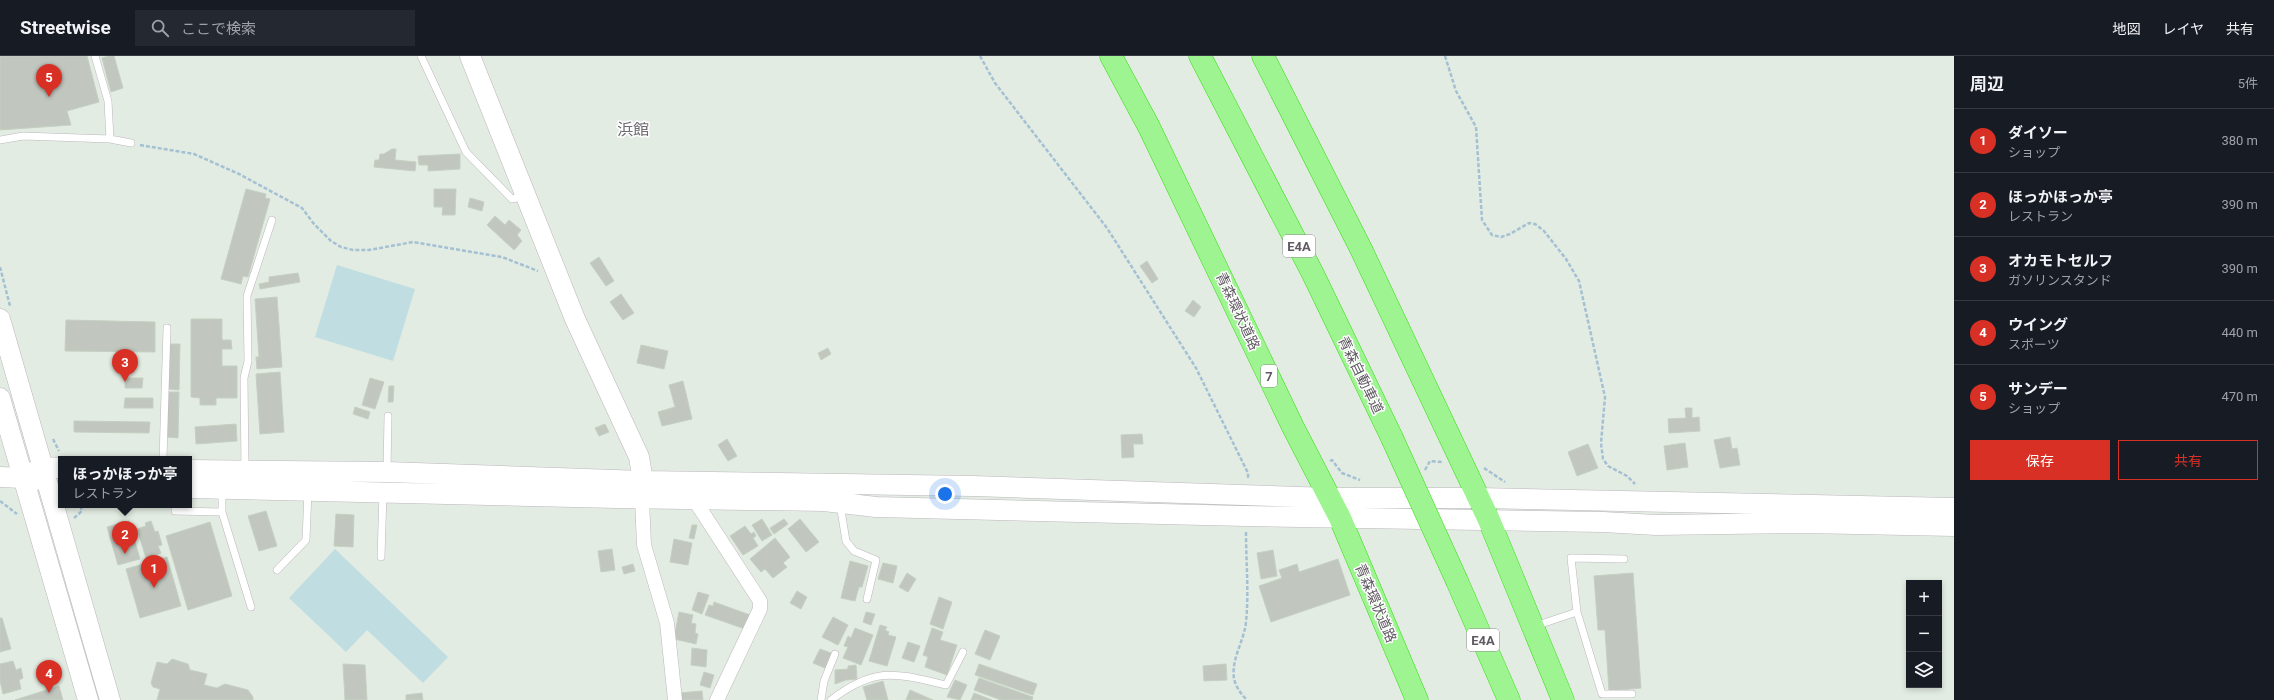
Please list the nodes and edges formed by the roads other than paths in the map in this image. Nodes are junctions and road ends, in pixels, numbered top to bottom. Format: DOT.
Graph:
graph roads {
  1 [pos="95,56"];
  2 [pos="421,56"];
  3 [pos="470,56"];
  4 [pos="1111,56"];
  5 [pos="1200,56"];
  6 [pos="1262,56"];
  7 [pos="110,139"];
  8 [pos="0,140"];
  9 [pos="131,143"];
  10 [pos="525,196"];
  11 [pos="272,220"];
  12 [pos="0,319"];
  13 [pos="166,328"];
  14 [pos="0,398"];
  15 [pos="388,416"];
  16 [pos="163,456"];
  17 [pos="192,470"];
  18 [pos="245,470"];
  19 [pos="53,476"];
  20 [pos="0,477"];
  21 [pos="22,478"];
  22 [pos="385,482"];
  23 [pos="685,482"];
  24 [pos="192,488"];
  25 [pos="222,488"];
  26 [pos="308,490"];
  27 [pos="642,490"];
  28 [pos="58,496"];
  29 [pos="1330,498"];
  30 [pos="1479,498"];
  31 [pos="694,500"];
  32 [pos="840,503"];
  33 [pos="61,508"];
  34 [pos="175,508"];
  35 [pos="1954,508"];
  36 [pos="222,512"];
  37 [pos="1340,518"];
  38 [pos="1489,520"];
  39 [pos="1954,526"];
  40 [pos="381,557"];
  41 [pos="1624,559"];
  42 [pos="278,570"];
  43 [pos="867,599"];
  44 [pos="251,607"];
  45 [pos="1577,612"];
  46 [pos="1533,626"];
  47 [pos="963,652"];
  48 [pos="835,654"];
  49 [pos="1632,694"];
  50 [pos="88,700"];
  51 [pos="110,700"];
  52 [pos="676,700"];
  53 [pos="717,700"];
  54 [pos="821,700"];
  55 [pos="831,700"];
  56 [pos="1417,700"];
  57 [pos="1509,700"];
  58 [pos="1563,700"];
  1 -- 7 [label="lane"];
  2 -- 10 [label="lane"];
  3 -- 10 [label="street"];
  4 -- 29 [label="highway, 青森環状道路 / 7"];
  5 -- 57 [label="highway, 青森自動車道 / E4A, bridge"];
  6 -- 30 [label="highway"];
  7 -- 8 [label="lane"];
  7 -- 9 [label="lane"];
  10 -- 27 [label="street"];
  11 -- 18 [label="lane"];
  12 -- 19 [label="street"];
  13 -- 16 [label="lane"];
  14 -- 21 [label="street"];
  15 -- 22 [label="lane"];
  17 -- 18 [label="street"];
  18 -- 22 [label="street"];
  19 -- 21 [label="street"];
  19 -- 28 [label="street"];
  20 -- 21 [label="street"];
  21 -- 50 [label="street"];
  22 -- 26 [label="street"];
  22 -- 27 [label="street"];
  22 -- 40 [label="lane"];
  23 -- 27 [label="street"];
  23 -- 29 [label="street"];
  23 -- 31 [label="street"];
  24 -- 25 [label="street"];
  25 -- 26 [label="street"];
  25 -- 36 [label="lane"];
  26 -- 42 [label="lane"];
  27 -- 31 [label="street"];
  27 -- 52 [label="street"];
  29 -- 30 [label="street"];
  29 -- 37 [label="highway, 青森環状道路 / 7"];
  30 -- 35 [label="street"];
  30 -- 38 [label="highway"];
  31 -- 32 [label="street"];
  31 -- 53 [label="street"];
  32 -- 37 [label="street"];
  32 -- 43 [label="lane"];
  33 -- 51 [label="street"];
  34 -- 36 [label="lane"];
  36 -- 44 [label="lane"];
  37 -- 38 [label="street"];
  37 -- 56 [label="highway, 青森環状道路 / 7"];
  38 -- 39 [label="street"];
  38 -- 46 [label="highway"];
  41 -- 45 [label="lane"];
  45 -- 46 [label="lane"];
  45 -- 49 [label="lane"];
  46 -- 58 [label="highway"];
  47 -- 55 [label="lane"];
  48 -- 54 [label="lane"];
}
